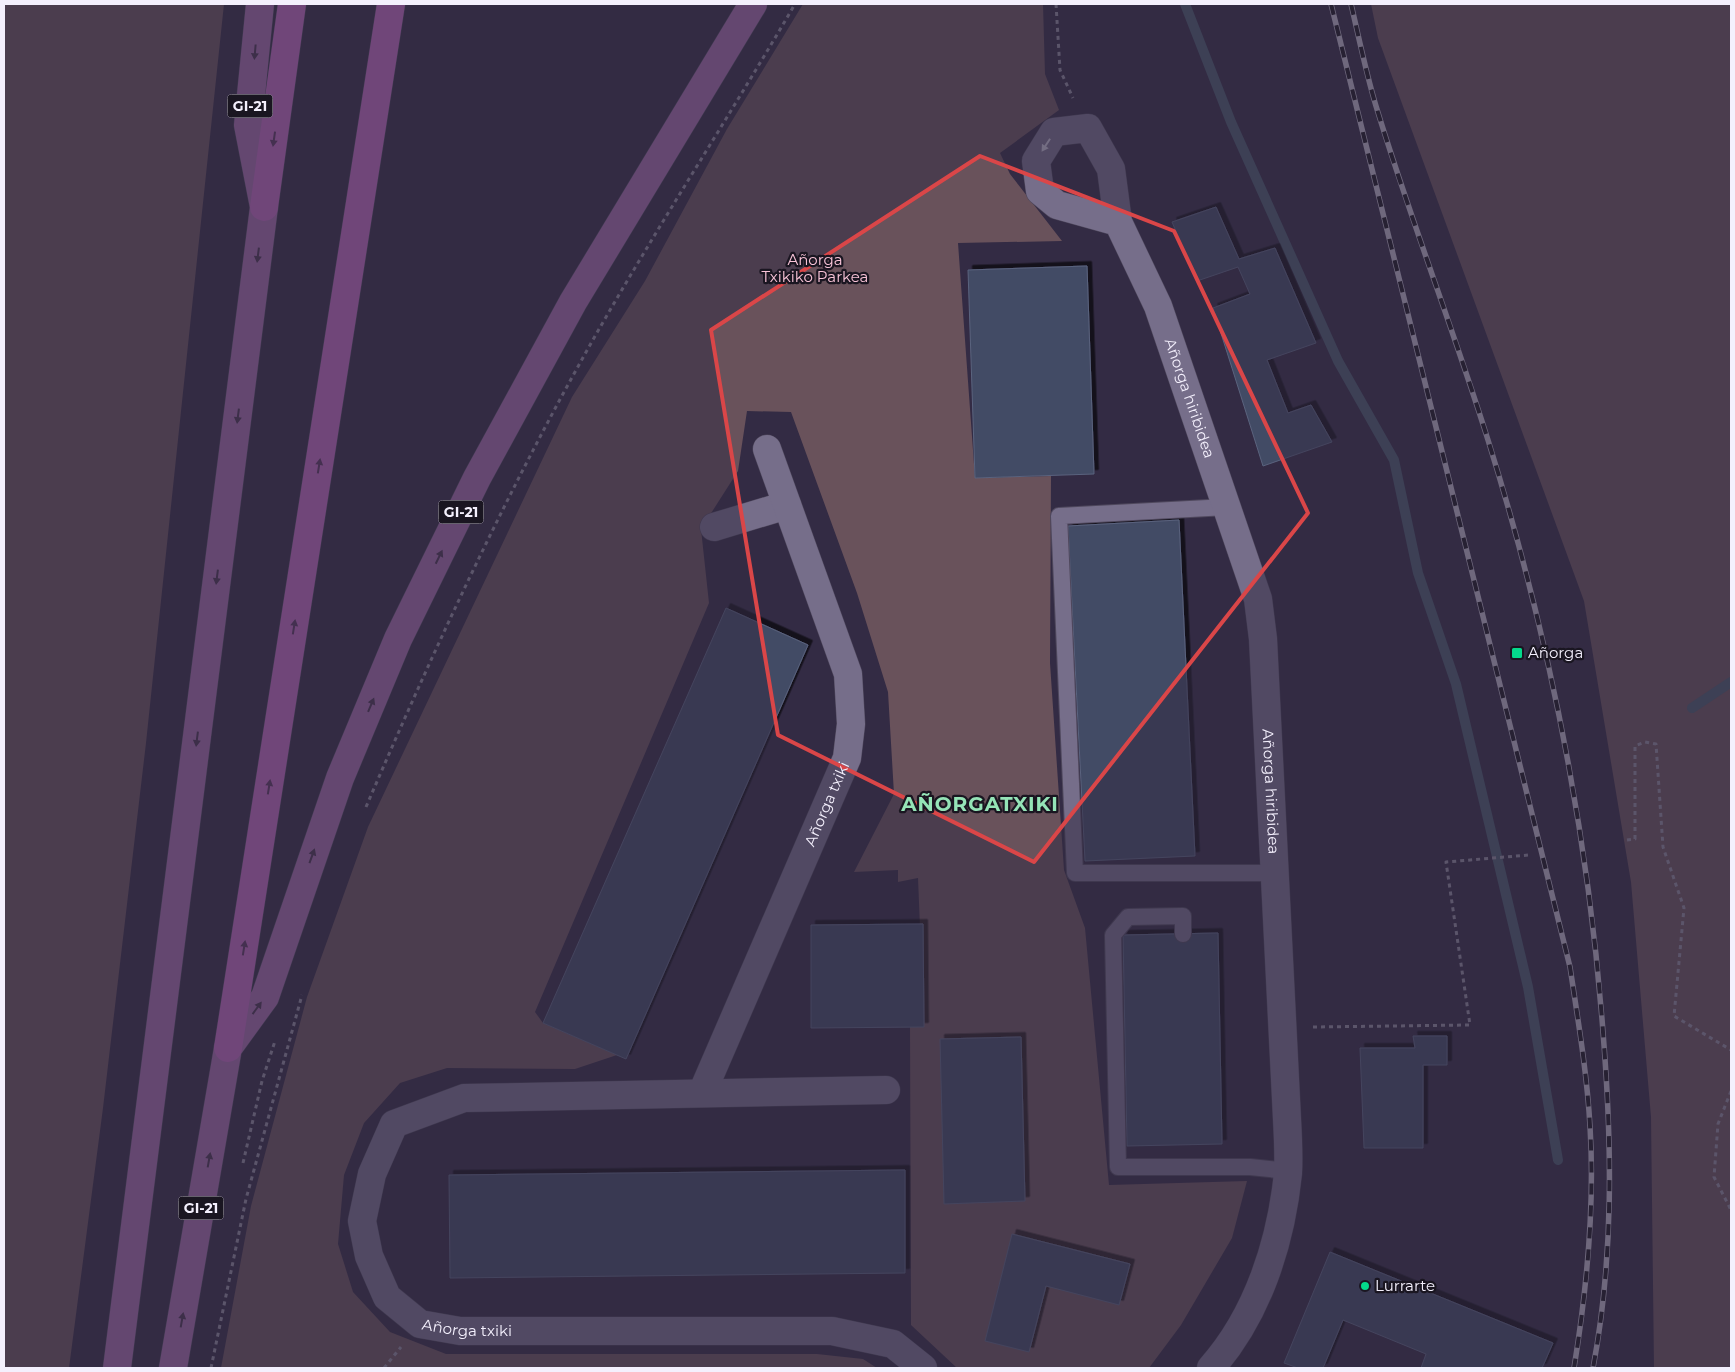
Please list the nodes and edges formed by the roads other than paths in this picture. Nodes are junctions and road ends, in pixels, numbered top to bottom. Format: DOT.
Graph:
graph roads {
  1 [pos="260,4"];
  2 [pos="292,4"];
  3 [pos="391,4"];
  4 [pos="753,4"];
  5 [pos="264,207"];
  6 [pos="1118,222"];
  7 [pos="767,448"];
  8 [pos="787,505"];
  9 [pos="1226,507"];
  10 [pos="714,527"];
  11 [pos="1274,873"];
  12 [pos="1183,934"];
  13 [pos="228,1048"];
  14 [pos="886,1090"];
  15 [pos="702,1093"];
  16 [pos="1288,1171"];
  17 [pos="117,1368"];
  18 [pos="173,1368"];
  19 [pos="923,1368"];
  20 [pos="1211,1368"];
  1 -- 5 [label="main road, GI-21, one-way"];
  2 -- 5 [label="highway, GI-21, one-way"];
  13 -- 3 [label="highway, GI-21, one-way"];
  13 -- 4 [label="main road, GI-21, one-way"];
  5 -- 17 [label="main road, GI-21, one-way"];
  6 -- 6 [label="street, Añorga hiribidea, one-way"];
  6 -- 9 [label="street, Añorga hiribidea"];
  7 -- 8 [label="street, Añorga txiki"];
  8 -- 10 [label="street"];
  8 -- 15 [label="street, Añorga txiki"];
  9 -- 11 [label="street, Añorga hiribidea"];
  9 -- 11 [label="lane"];
  11 -- 16 [label="street, Añorga hiribidea"];
  12 -- 16 [label="lane"];
  18 -- 13 [label="main road, GI-21, one-way"];
  14 -- 15 [label="street, Añorga txiki"];
  15 -- 19 [label="street, Añorga txiki"];
  16 -- 20 [label="street, Añorga hiribidea"];
}
